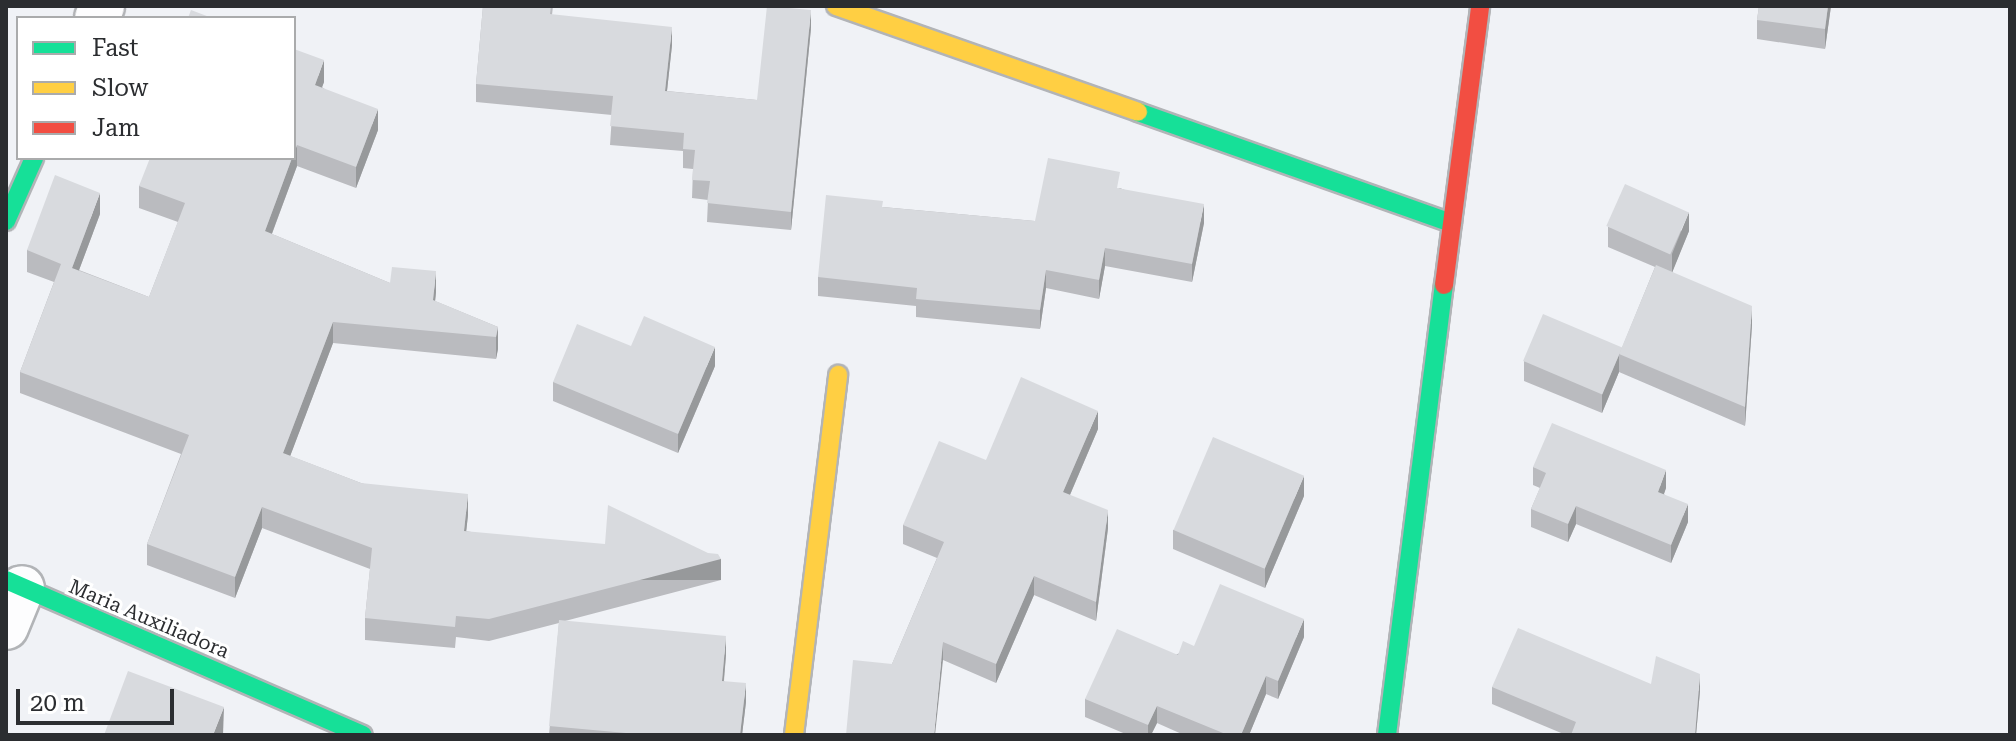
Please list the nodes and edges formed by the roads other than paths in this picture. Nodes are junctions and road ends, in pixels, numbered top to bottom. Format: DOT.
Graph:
graph roads {
  1 [pos="836,6"];
  2 [pos="1480,6"];
  3 [pos="33,160"];
  4 [pos="6,221"];
  5 [pos="1452,223"];
  6 [pos="838,375"];
  7 [pos="11,598"];
  8 [pos="363,735"];
  9 [pos="794,735"];
  10 [pos="1387,735"];
  1 -- 5 [label="street"];
  2 -- 5 [label="street"];
  3 -- 4 [label="street"];
  5 -- 10 [label="street"];
  6 -- 9 [label="street"];
  7 -- 8 [label="street, Maria Auxiliadora"];
}
